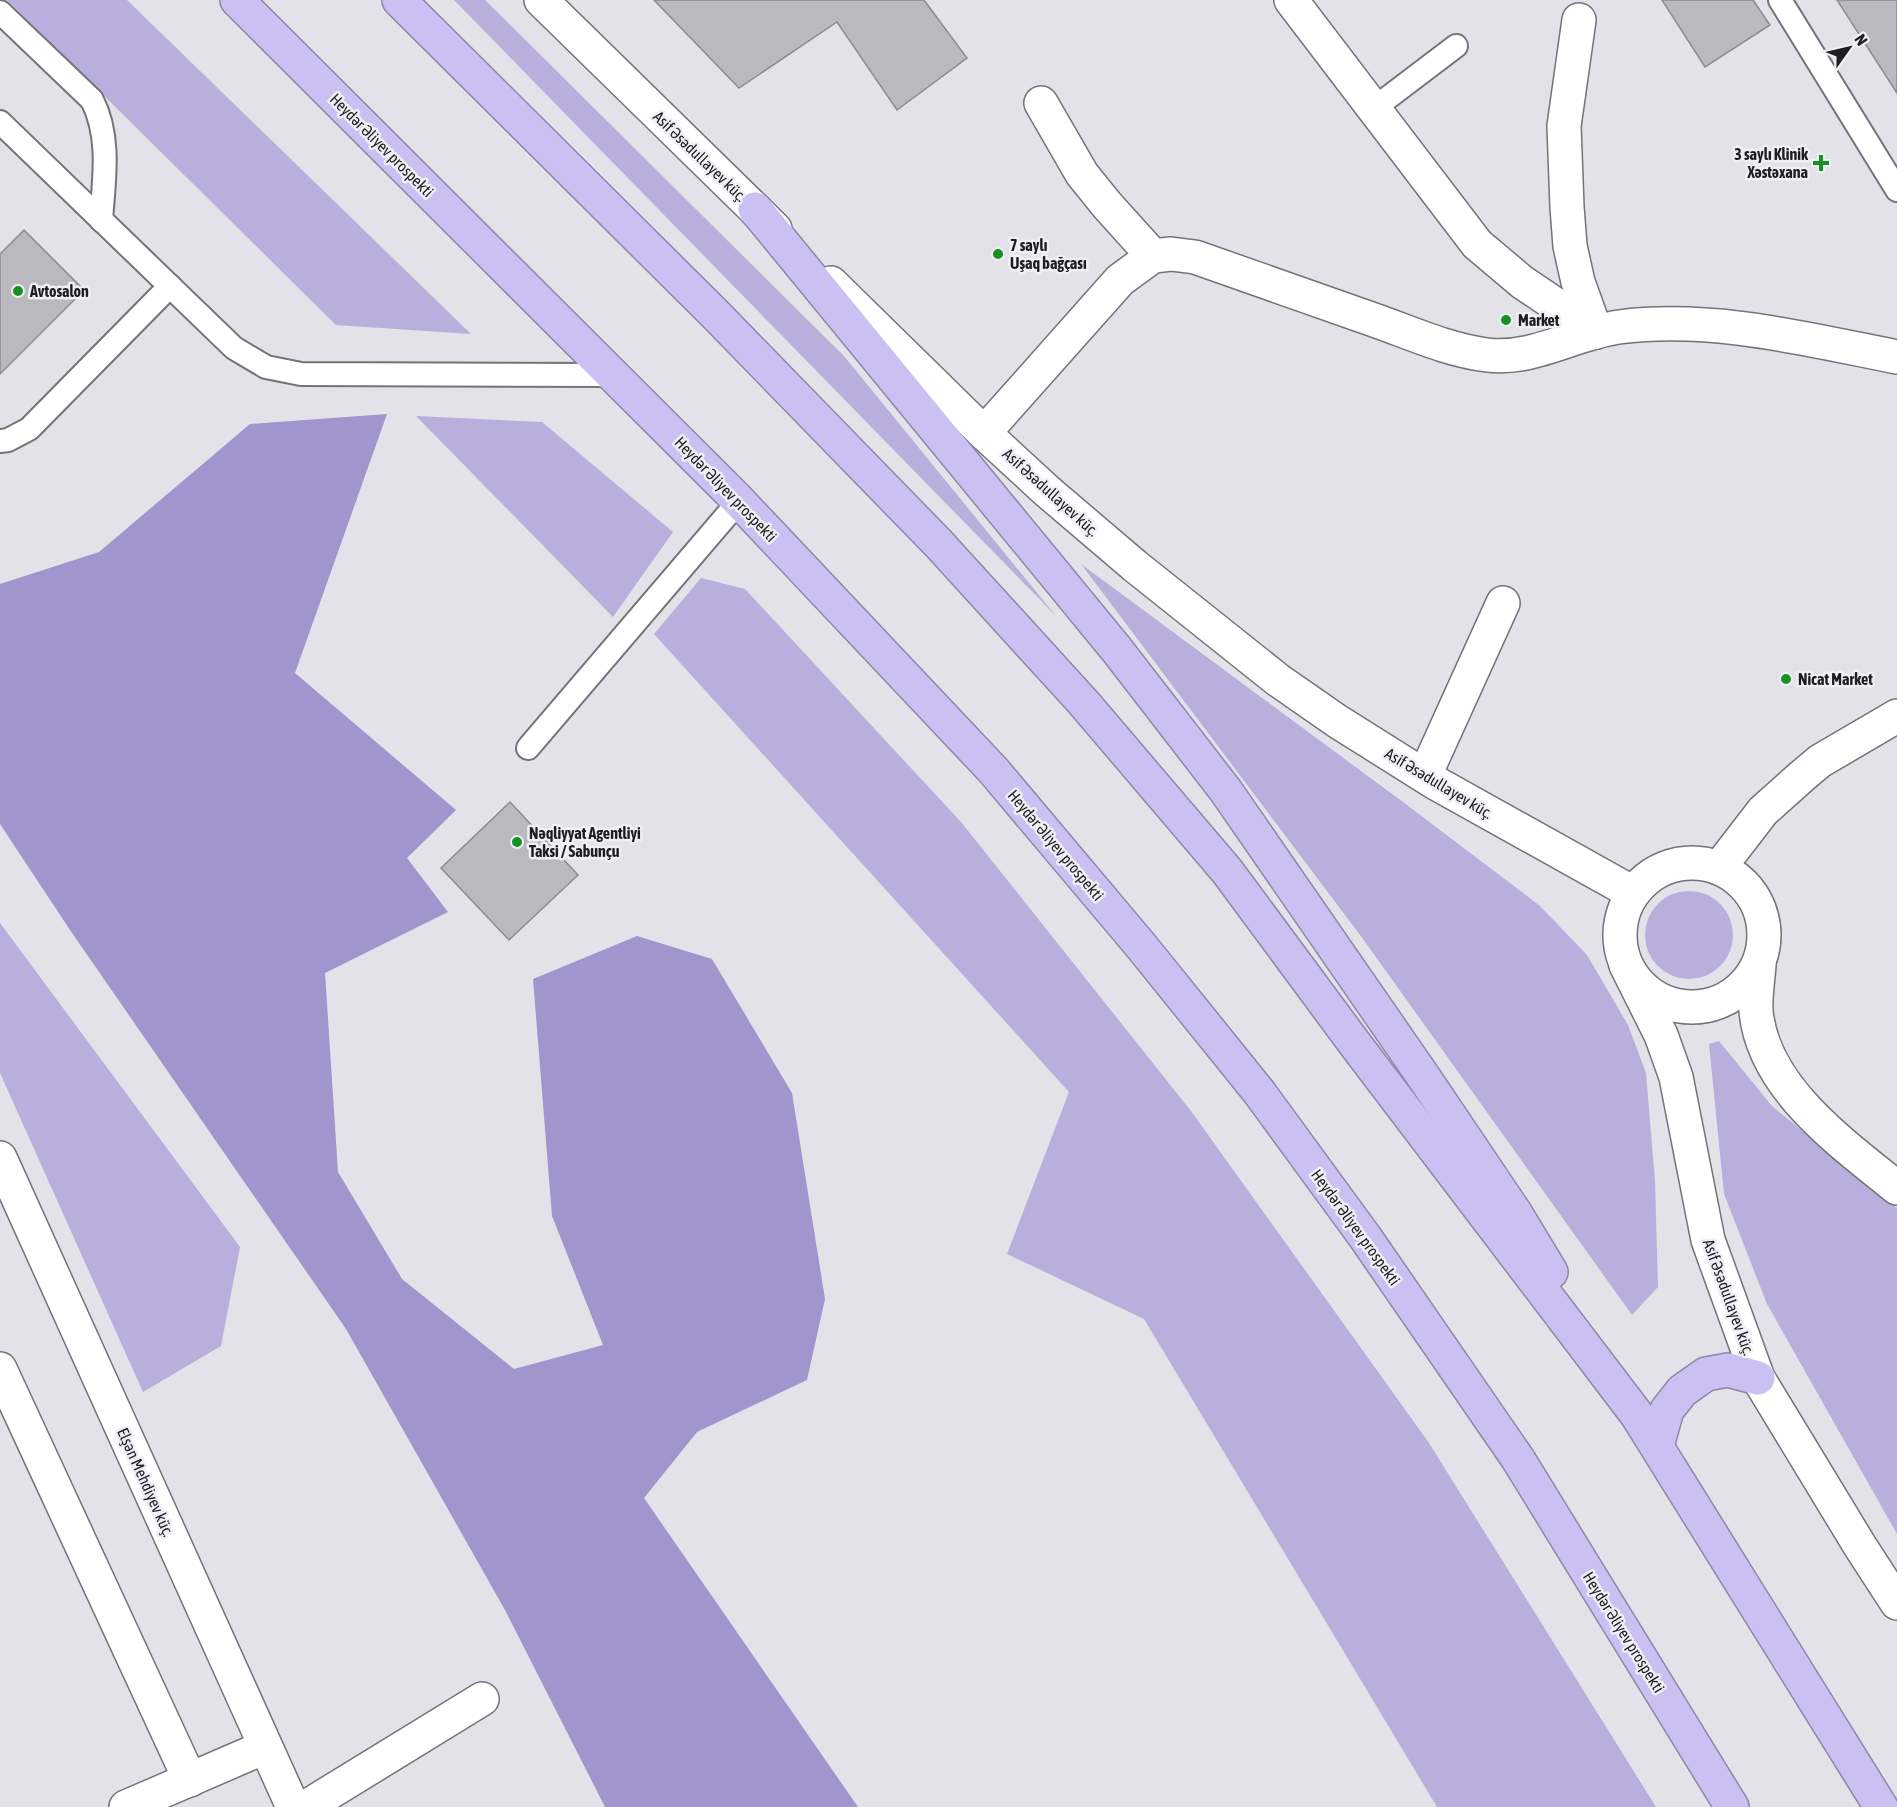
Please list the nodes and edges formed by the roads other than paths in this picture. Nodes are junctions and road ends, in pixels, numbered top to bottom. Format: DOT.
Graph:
graph roads {
  1 [pos="237,0"];
  2 [pos="399,0"];
  3 [pos="541,0"];
  4 [pos="1291,0"];
  5 [pos="1779,0"];
  6 [pos="0,12"];
  7 [pos="1579,20"];
  8 [pos="1456,46"];
  9 [pos="1041,103"];
  10 [pos="1373,108"];
  11 [pos="0,122"];
  12 [pos="1897,190"];
  13 [pos="755,209"];
  14 [pos="101,219"];
  15 [pos="1153,256"];
  16 [pos="170,286"];
  17 [pos="1596,332"];
  18 [pos="1897,357"];
  19 [pos="613,375"];
  20 [pos="984,433"];
  21 [pos="0,441"];
  22 [pos="739,501"];
  23 [pos="1503,603"];
  24 [pos="1897,716"];
  25 [pos="528,748"];
  26 [pos="1425,776"];
  27 [pos="1719,868"];
  28 [pos="1633,893"];
  29 [pos="1626,965"];
  30 [pos="1759,965"];
  31 [pos="0,1158"];
  32 [pos="1897,1188"];
  33 [pos="0,1369"];
  34 [pos="1758,1378"];
  35 [pos="1637,1415"];
  36 [pos="1657,1446"];
  37 [pos="1897,1603"];
  38 [pos="482,1699"];
  39 [pos="265,1747"];
  40 [pos="190,1780"];
  41 [pos="126,1807"];
  42 [pos="293,1807"];
  43 [pos="306,1807"];
  44 [pos="1732,1807"];
  45 [pos="1881,1807"];
  1 -- 19 [label="highway, Heydər Əliyev prospekti"];
  2 -- 35 [label="highway"];
  3 -- 13 [label="main road, Asif Əsədullayev küç."];
  4 -- 10 [label="main road"];
  5 -- 12 [label="lane"];
  6 -- 14 [label="lane"];
  7 -- 17 [label="main road"];
  8 -- 10 [label="lane"];
  9 -- 15 [label="main road"];
  10 -- 17 [label="main road"];
  11 -- 14 [label="lane"];
  13 -- 20 [label="main road, Asif Əsədullayev küç."];
  13 -- 35 [label="highway"];
  14 -- 16 [label="lane"];
  15 -- 17 [label="main road"];
  15 -- 20 [label="main road"];
  16 -- 19 [label="lane"];
  16 -- 21 [label="lane"];
  17 -- 18 [label="main road"];
  19 -- 22 [label="highway, Heydər Əliyev prospekti"];
  20 -- 26 [label="main road, Asif Əsədullayev küç."];
  22 -- 25 [label="lane"];
  22 -- 44 [label="highway, Heydər Əliyev prospekti"];
  23 -- 26 [label="main road"];
  24 -- 27 [label="main road"];
  26 -- 28 [label="main road, Asif Əsədullayev küç."];
  27 -- 28 [label="main road"];
  27 -- 30 [label="main road"];
  28 -- 29 [label="main road"];
  29 -- 30 [label="main road"];
  29 -- 34 [label="main road, Asif Əsədullayev küç."];
  30 -- 32 [label="main road"];
  31 -- 39 [label="main road, Elşən Mehdiyev küç."];
  33 -- 40 [label="main road"];
  34 -- 36 [label="highway"];
  34 -- 37 [label="main road, Asif Əsədullayev küç."];
  35 -- 36 [label="highway"];
  36 -- 45 [label="highway"];
  38 -- 43 [label="main road"];
  39 -- 40 [label="main road"];
  39 -- 42 [label="main road, Elşən Mehdiyev küç."];
  40 -- 41 [label="main road"];
}
